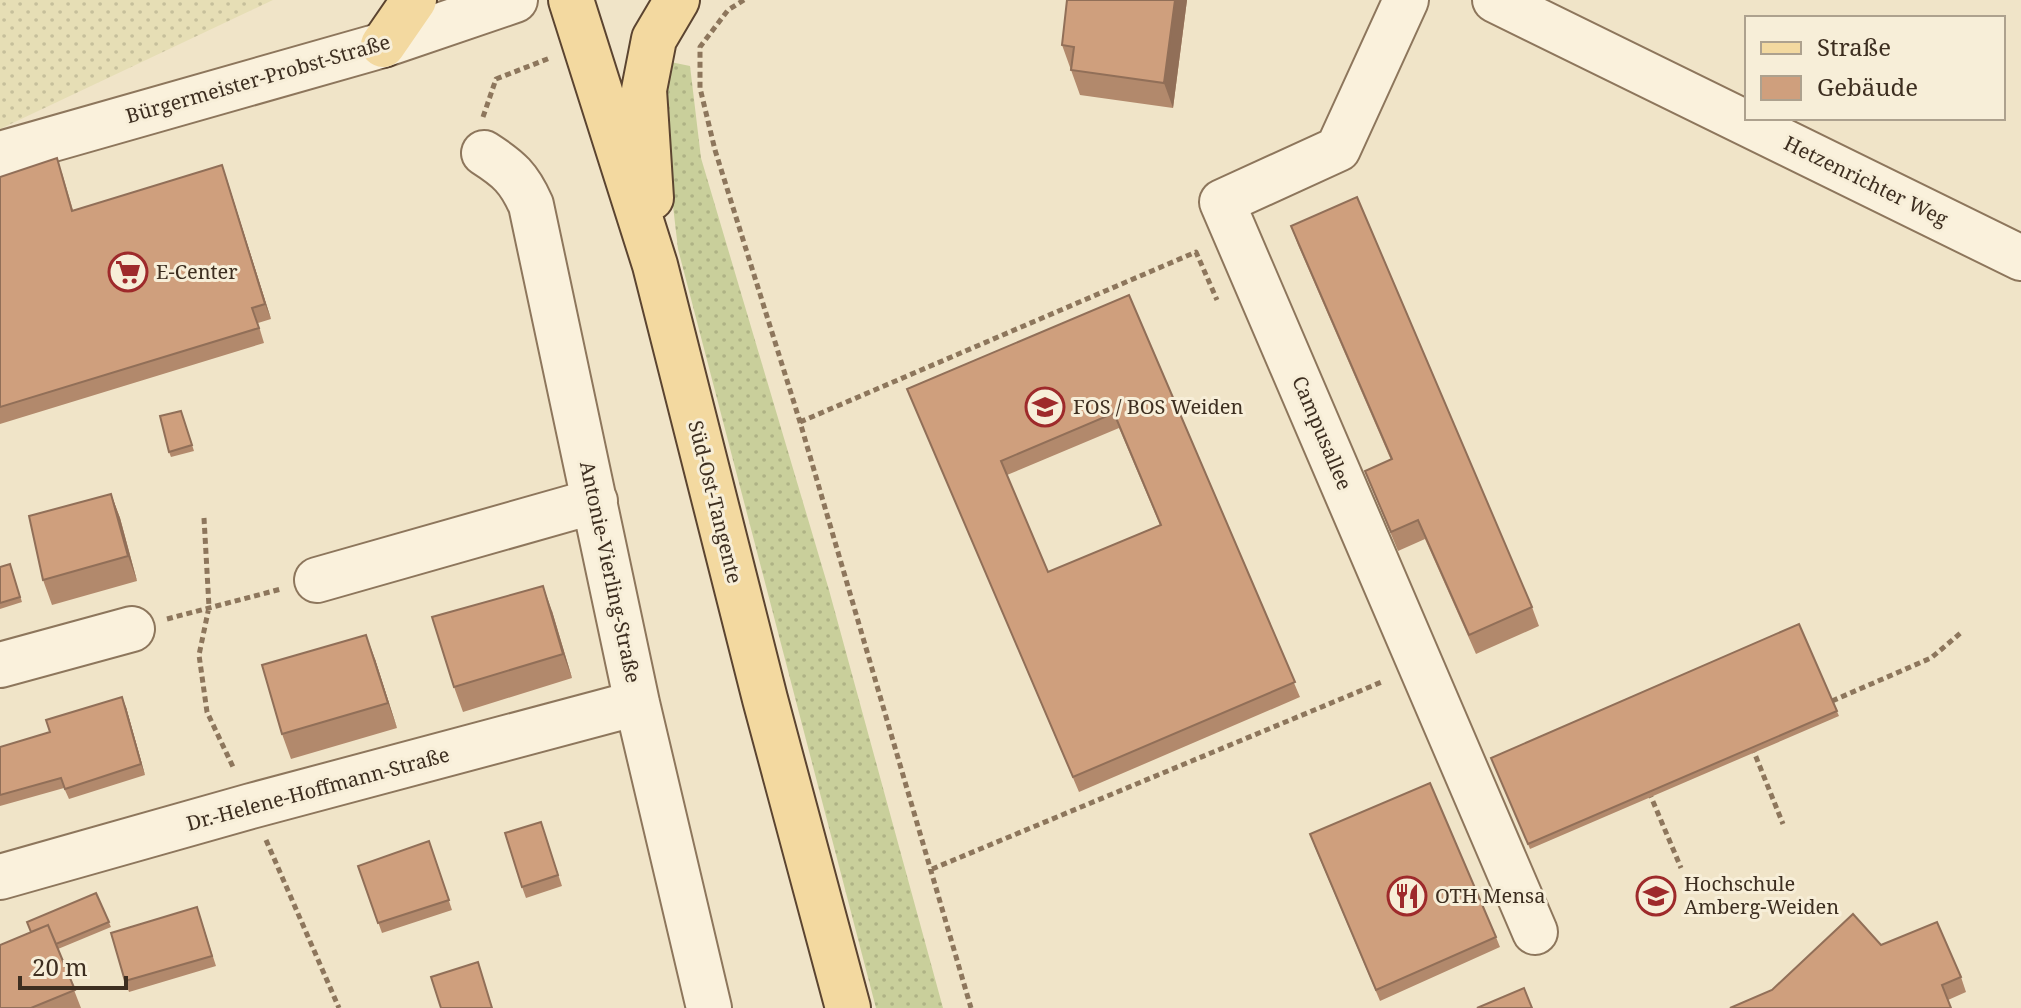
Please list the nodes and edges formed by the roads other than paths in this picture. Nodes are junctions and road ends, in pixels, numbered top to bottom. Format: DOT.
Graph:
graph roads {
  1 [pos="414,0"];
  2 [pos="515,0"];
  3 [pos="571,0"];
  4 [pos="677,0"];
  5 [pos="1406,0"];
  6 [pos="1495,0"];
  7 [pos="383,45"];
  8 [pos="484,153"];
  9 [pos="0,154"];
  10 [pos="2021,258"];
  11 [pos="655,265"];
  12 [pos="595,501"];
  13 [pos="317,580"];
  14 [pos="132,629"];
  15 [pos="0,665"];
  16 [pos="637,703"];
  17 [pos="0,877"];
  18 [pos="1535,932"];
  19 [pos="709,1008"];
  20 [pos="848,1008"];
  1 -- 7 [label="main road"];
  2 -- 7 [label="street, Bürgermeister-Probst-Straße"];
  3 -- 11 [label="main road, Süd-Ost-Tangente"];
  4 -- 11 [label="main road"];
  5 -- 18 [label="street, Campusallee"];
  6 -- 10 [label="street, Hetzenrichter Weg"];
  7 -- 9 [label="street, Bürgermeister-Probst-Straße"];
  8 -- 12 [label="street, Antonie-Vierling-Straße"];
  11 -- 20 [label="main road, Süd-Ost-Tangente"];
  12 -- 13 [label="street"];
  12 -- 16 [label="street, Antonie-Vierling-Straße"];
  14 -- 15 [label="street"];
  16 -- 17 [label="street, Dr.-Helene-Hoffmann-Straße"];
  16 -- 19 [label="street, Antonie-Vierling-Straße"];
}
